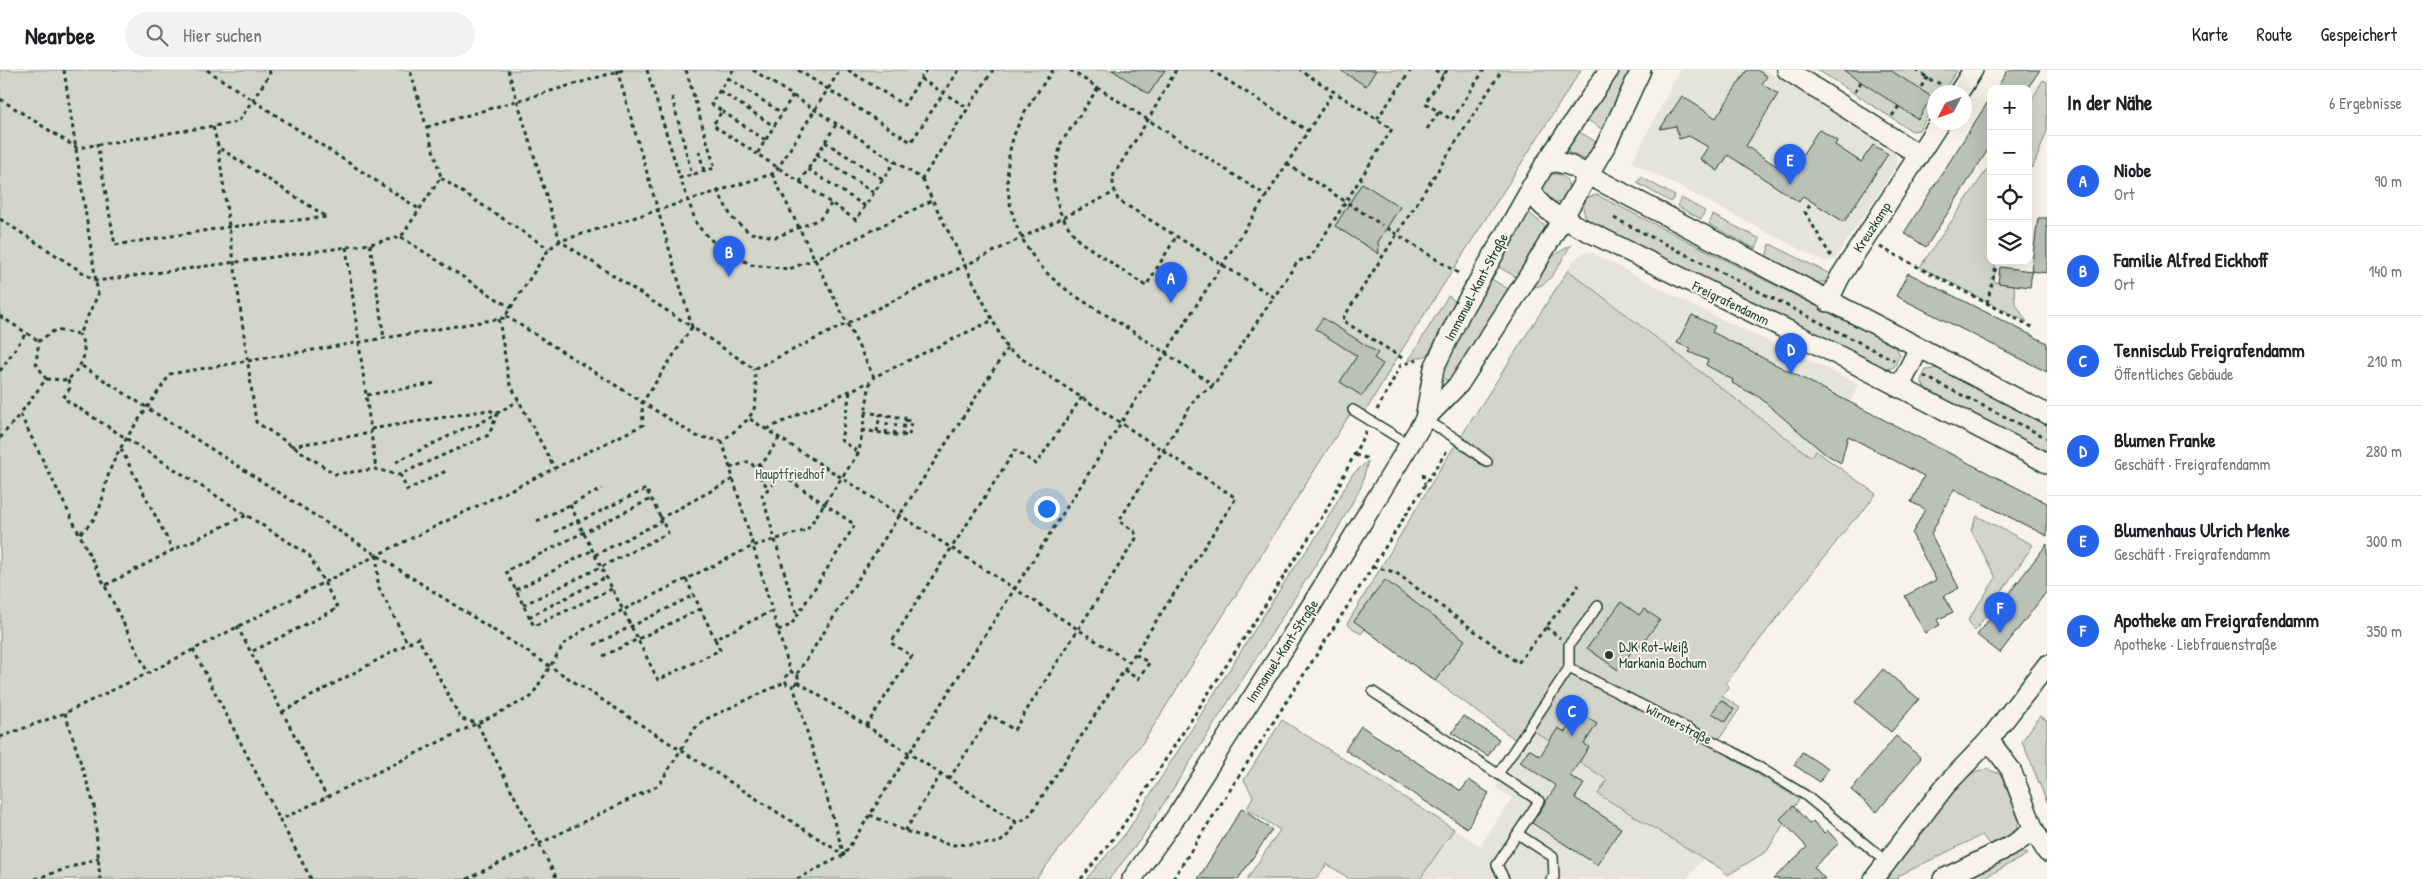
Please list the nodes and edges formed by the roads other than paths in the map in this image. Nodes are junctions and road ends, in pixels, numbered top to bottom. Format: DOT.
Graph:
graph roads {
  1 [pos="1609,70"];
  2 [pos="1641,70"];
  3 [pos="1787,70"];
  4 [pos="1971,71"];
  5 [pos="1958,85"];
  6 [pos="1935,130"];
  7 [pos="1919,155"];
  8 [pos="1545,164"];
  9 [pos="1588,176"];
  10 [pos="1531,187"];
  11 [pos="1563,219"];
  12 [pos="1828,302"];
  13 [pos="1919,348"];
  14 [pos="1899,388"];
  15 [pos="1353,410"];
  16 [pos="2047,414"];
  17 [pos="1425,419"];
  18 [pos="1410,445"];
  19 [pos="1487,462"];
  20 [pos="2047,463"];
  21 [pos="1598,606"];
  22 [pos="2047,665"];
  23 [pos="1569,668"];
  24 [pos="1373,692"];
  25 [pos="1989,740"];
  26 [pos="1498,774"];
  27 [pos="2034,830"];
  28 [pos="1518,834"];
  29 [pos="2047,852"];
  30 [pos="1887,862"];
  31 [pos="1132,879"];
  32 [pos="1504,879"];
  33 [pos="1551,879"];
  34 [pos="1874,879"];
  35 [pos="1943,879"];
  1 -- 8 [label="street, Immanuel-Kant-Straße"];
  2 -- 9 [label="street, Immanuel-Kant-Straße"];
  3 -- 7 [label="street"];
  4 -- 5 [label="street"];
  6 -- 7 [label="street, Kreuzkamp"];
  7 -- 12 [label="street, Kreuzkamp"];
  8 -- 9 [label="street"];
  8 -- 10 [label="street, Immanuel-Kant-Straße"];
  9 -- 11 [label="street, Immanuel-Kant-Straße"];
  9 -- 12 [label="street"];
  10 -- 11 [label="street"];
  10 -- 17 [label="street, Immanuel-Kant-Straße"];
  11 -- 14 [label="street, Freigrafendamm"];
  11 -- 17 [label="street, Immanuel-Kant-Straße"];
  12 -- 13 [label="street"];
  13 -- 14 [label="street"];
  13 -- 16 [label="street"];
  14 -- 20 [label="street, Freigrafendamm"];
  15 -- 18 [label="lane"];
  17 -- 18 [label="street, Immanuel-Kant-Straße"];
  17 -- 19 [label="lane"];
  18 -- 31 [label="street, Immanuel-Kant-Straße"];
  21 -- 23 [label="lane"];
  22 -- 25 [label="street"];
  23 -- 26 [label="lane"];
  23 -- 30 [label="lane, Wirmerstraße"];
  24 -- 26 [label="lane"];
  25 -- 27 [label="street"];
  25 -- 30 [label="street"];
  26 -- 28 [label="lane"];
  27 -- 29 [label="street"];
  27 -- 35 [label="street"];
  28 -- 32 [label="lane"];
  28 -- 33 [label="lane"];
  30 -- 34 [label="street"];
}
